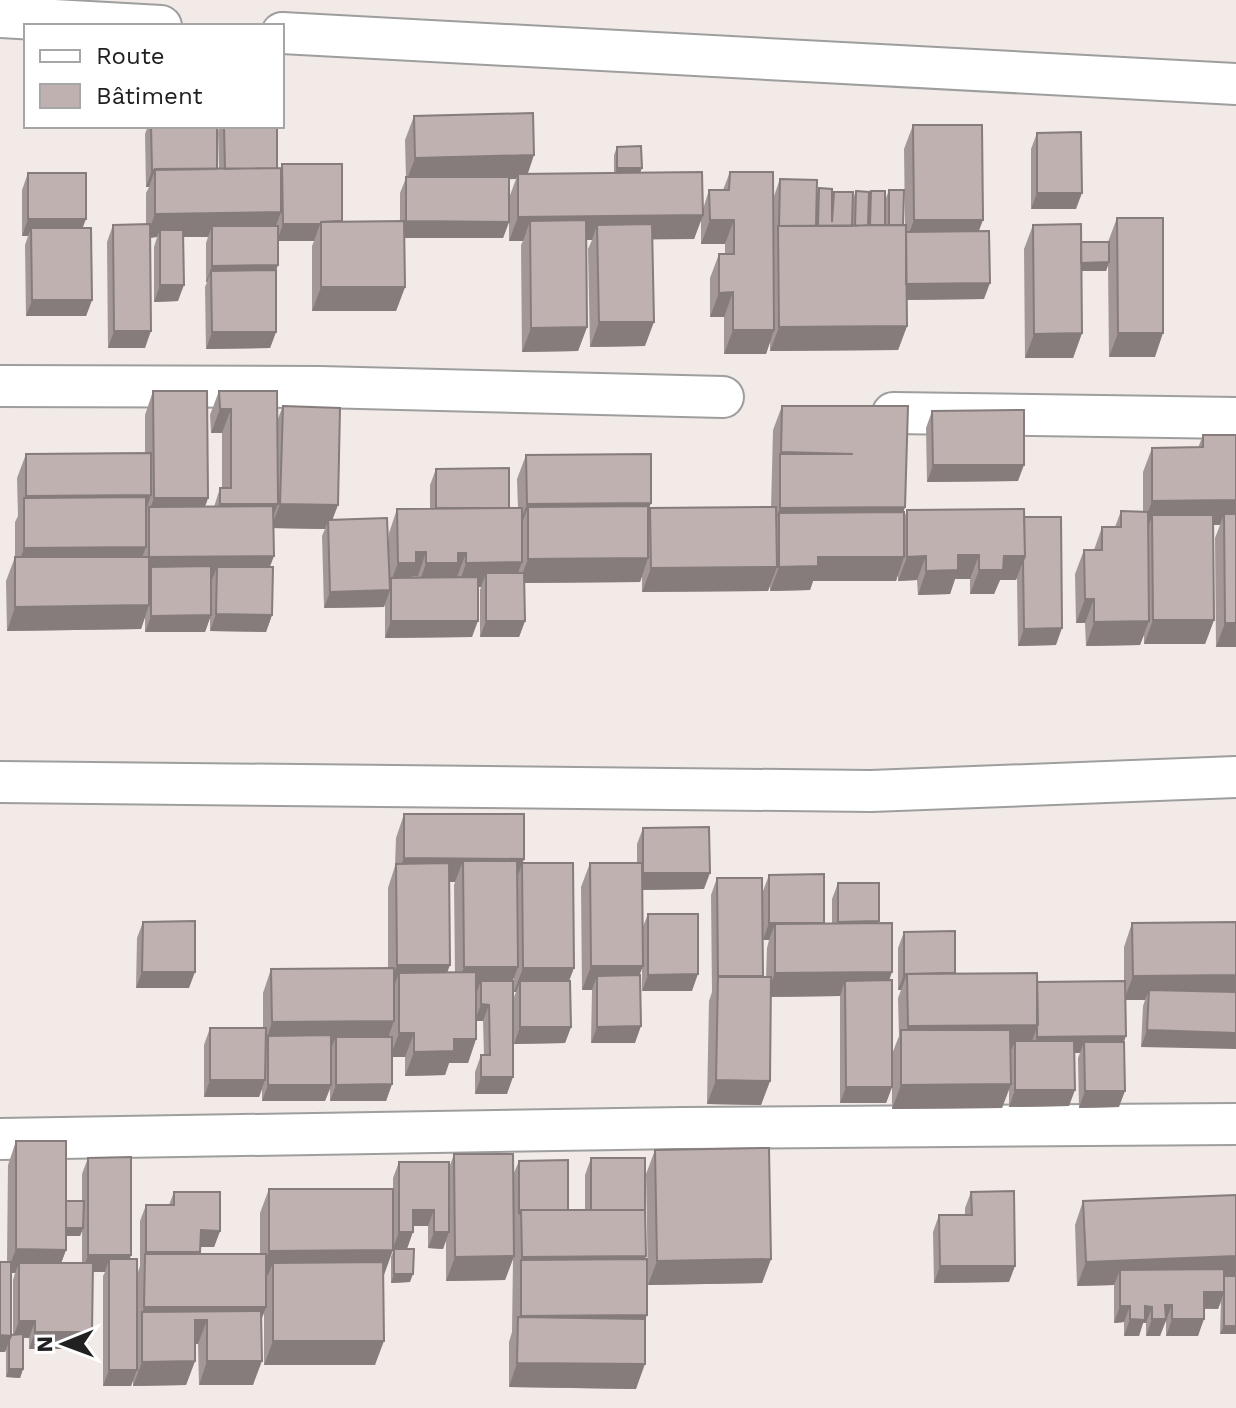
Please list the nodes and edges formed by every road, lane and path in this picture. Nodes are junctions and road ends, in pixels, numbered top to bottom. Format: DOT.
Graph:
graph roads {
  1 [pos="0,17"];
  2 [pos="125,24"];
  3 [pos="284,33"];
  4 [pos="1236,84"];
  5 [pos="0,386"];
  6 [pos="723,397"];
  7 [pos="893,413"];
  8 [pos="1236,418"];
  9 [pos="1236,777"];
  10 [pos="0,782"];
  11 [pos="1236,1124"];
  12 [pos="0,1139"];
  1 -- 2 [label="street"];
  3 -- 4 [label="street"];
  5 -- 6 [label="street"];
  7 -- 8 [label="street"];
  9 -- 10 [label="street"];
  11 -- 12 [label="street"];
}
